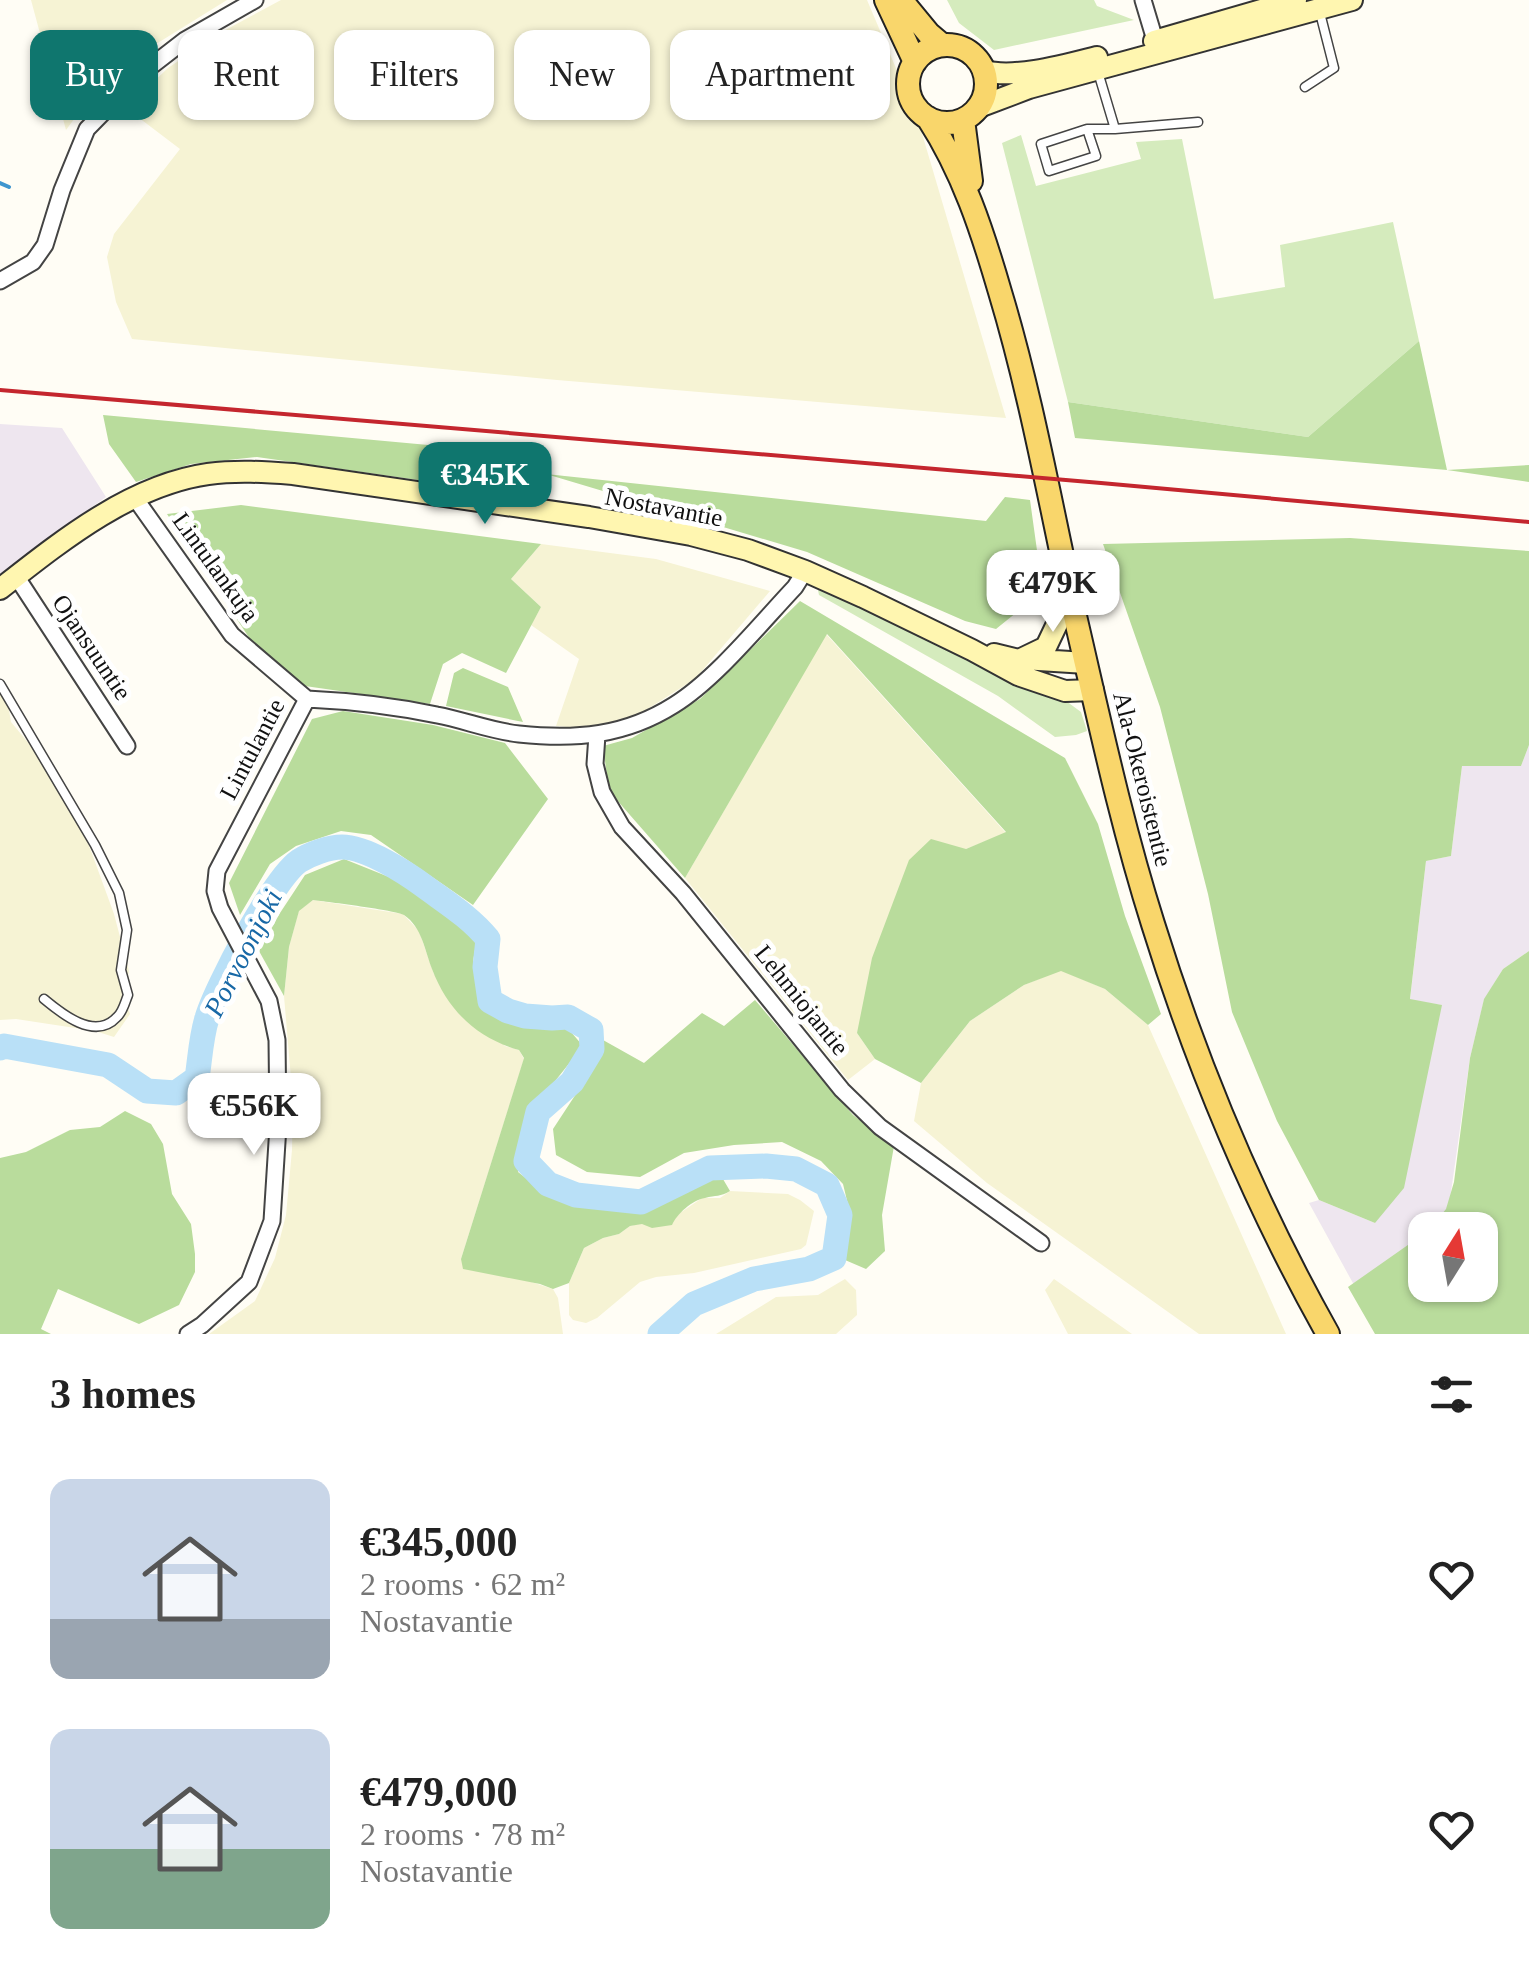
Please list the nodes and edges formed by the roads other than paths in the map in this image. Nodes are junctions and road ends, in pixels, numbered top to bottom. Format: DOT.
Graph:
graph roads {
  1 [pos="255,0"];
  2 [pos="886,0"];
  3 [pos="901,0"];
  4 [pos="1143,0"];
  5 [pos="1296,0"];
  6 [pos="1352,0"];
  7 [pos="1318,5"];
  8 [pos="942,45"];
  9 [pos="1157,48"];
  10 [pos="915,62"];
  11 [pos="1096,64"];
  12 [pos="984,71"];
  13 [pos="1305,87"];
  14 [pos="971,113"];
  15 [pos="928,118"];
  16 [pos="1198,122"];
  17 [pos="1087,129"];
  18 [pos="1115,130"];
  19 [pos="976,214"];
  20 [pos="0,281"];
  21 [pos="135,498"];
  22 [pos="1060,549"];
  23 [pos="804,571"];
  24 [pos="8,582"];
  25 [pos="972,650"];
  26 [pos="1018,660"];
  27 [pos="1086,663"];
  28 [pos="0,684"];
  29 [pos="1092,690"];
  30 [pos="307,699"];
  31 [pos="597,735"];
  32 [pos="127,746"];
  33 [pos="44,999"];
  34 [pos="1041,1242"];
  35 [pos="188,1334"];
  36 [pos="1328,1334"];
  1 -- 20 [label="street"];
  2 -- 10 [label="main road"];
  3 -- 8 [label="main road"];
  4 -- 9 [label="street"];
  5 -- 9 [label="street"];
  6 -- 7 [label="street"];
  7 -- 9 [label="street"];
  7 -- 13 [label="lane"];
  8 -- 10 [label="main road"];
  8 -- 12 [label="main road"];
  9 -- 11 [label="street"];
  10 -- 15 [label="main road"];
  11 -- 12 [label="street"];
  11 -- 14 [label="street"];
  11 -- 18 [label="lane"];
  12 -- 14 [label="main road"];
  14 -- 15 [label="main road"];
  14 -- 19 [label="main road, Ala-Okeroistentie"];
  15 -- 19 [label="main road, Ala-Okeroistentie"];
  16 -- 18 [label="lane"];
  17 -- 17 [label="lane"];
  17 -- 18 [label="lane"];
  19 -- 22 [label="main road, Ala-Okeroistentie"];
  21 -- 23 [label="street, Nostavantie"];
  21 -- 24 [label="street, Nostavantie"];
  21 -- 30 [label="street, Lintulankuja"];
  22 -- 26 [label="street"];
  22 -- 27 [label="main road, Ala-Okeroistentie"];
  23 -- 25 [label="street, Nostavantie"];
  23 -- 31 [label="street, Lintulantie"];
  24 -- 32 [label="street, Ojansuuntie"];
  25 -- 26 [label="street, Nostavantie"];
  25 -- 29 [label="street, Nostavantie"];
  26 -- 27 [label="street, Nostavantie"];
  27 -- 29 [label="main road, Ala-Okeroistentie"];
  28 -- 33 [label="lane"];
  29 -- 36 [label="main road, Ala-Okeroistentie"];
  30 -- 31 [label="street, Lintulantie"];
  30 -- 35 [label="street, Lintulantie"];
  31 -- 34 [label="street, Lehmiojantie"];
}
